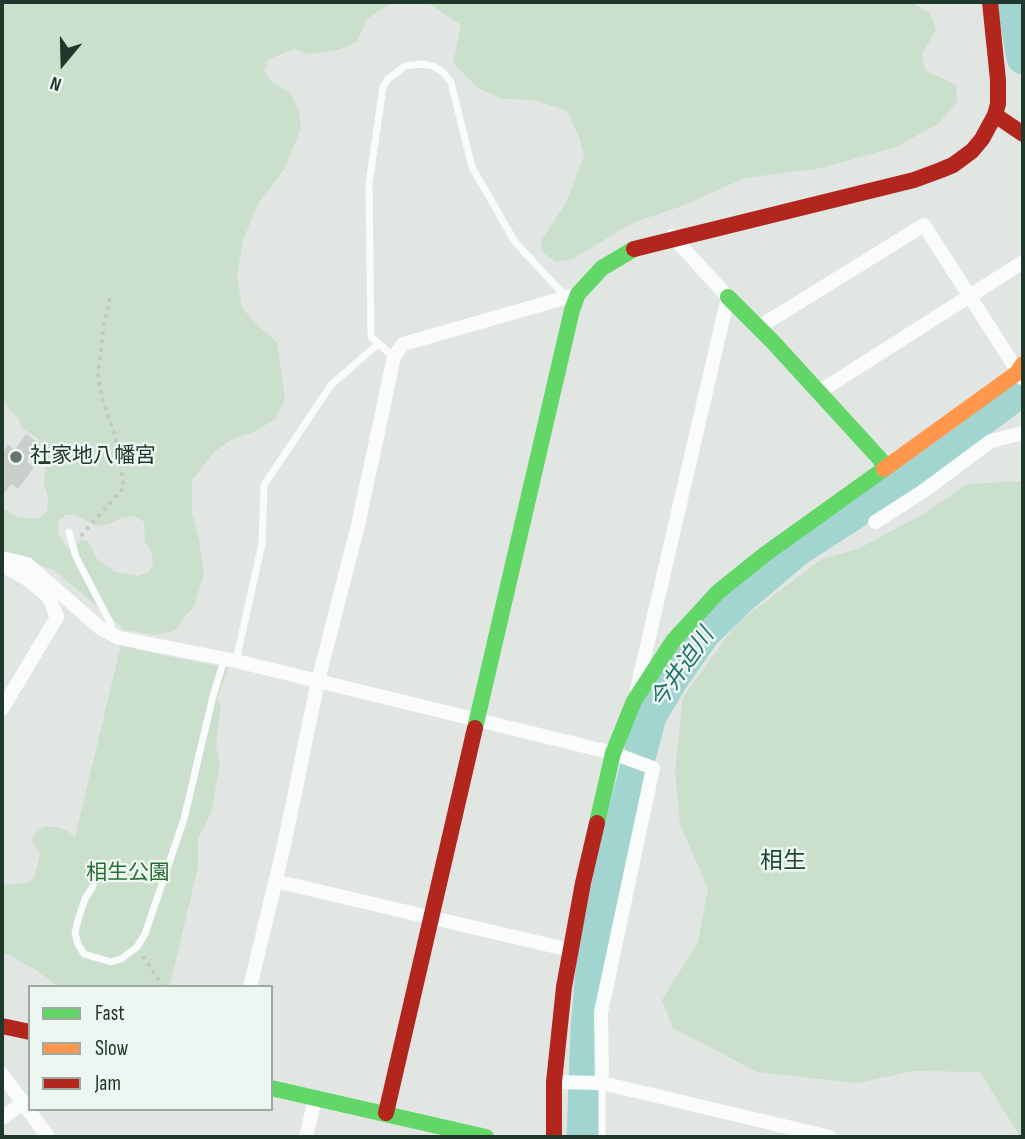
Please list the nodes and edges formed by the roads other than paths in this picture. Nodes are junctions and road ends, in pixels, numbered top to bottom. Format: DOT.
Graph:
graph roads {
  1 [pos="990,2"];
  2 [pos="995,115"];
  3 [pos="1023,134"];
  4 [pos="672,236"];
  5 [pos="1023,261"];
  6 [pos="572,295"];
  7 [pos="969,296"];
  8 [pos="728,297"];
  9 [pos="759,327"];
  10 [pos="378,344"];
  11 [pos="394,357"];
  12 [pos="1020,373"];
  13 [pos="819,392"];
  14 [pos="1023,433"];
  15 [pos="885,468"];
  16 [pos="875,522"];
  17 [pos="69,532"];
  18 [pos="2,558"];
  19 [pos="2,565"];
  20 [pos="110,633"];
  21 [pos="230,660"];
  22 [pos="318,681"];
  23 [pos="634,701"];
  24 [pos="2,709"];
  25 [pos="477,720"];
  26 [pos="619,754"];
  27 [pos="275,881"];
  28 [pos="93,886"];
  29 [pos="431,916"];
  30 [pos="570,950"];
  31 [pos="250,985"];
  32 [pos="2,1026"];
  33 [pos="28,1032"];
  34 [pos="2,1074"];
  35 [pos="560,1082"];
  36 [pos="599,1083"];
  37 [pos="273,1088"];
  38 [pos="315,1099"];
  39 [pos="23,1103"];
  40 [pos="28,1110"];
  41 [pos="29,1111"];
  42 [pos="386,1113"];
  43 [pos="2,1118"];
  44 [pos="48,1137"];
  45 [pos="306,1137"];
  46 [pos="486,1137"];
  47 [pos="554,1137"];
  48 [pos="602,1137"];
  49 [pos="830,1137"];
  1 -- 2 [label="main road"];
  2 -- 3 [label="main road"];
  2 -- 4 [label="main road"];
  4 -- 6 [label="main road"];
  4 -- 8 [label="street"];
  5 -- 7 [label="street"];
  6 -- 10 [label="lane"];
  6 -- 11 [label="street"];
  6 -- 25 [label="main road"];
  7 -- 9 [label="street"];
  7 -- 12 [label="street"];
  7 -- 13 [label="street"];
  8 -- 9 [label="main road"];
  8 -- 23 [label="street"];
  9 -- 13 [label="main road"];
  10 -- 11 [label="lane"];
  10 -- 21 [label="lane"];
  11 -- 22 [label="street"];
  12 -- 15 [label="main road"];
  13 -- 15 [label="main road"];
  14 -- 16 [label="street"];
  15 -- 23 [label="main road"];
  17 -- 20 [label="lane"];
  18 -- 20 [label="street"];
  19 -- 24 [label="street"];
  20 -- 21 [label="street"];
  21 -- 22 [label="street"];
  21 -- 28 [label="lane"];
  22 -- 25 [label="street"];
  22 -- 27 [label="street"];
  23 -- 26 [label="main road"];
  25 -- 26 [label="street"];
  25 -- 29 [label="main road"];
  26 -- 30 [label="main road"];
  26 -- 36 [label="street"];
  27 -- 29 [label="street"];
  27 -- 31 [label="street"];
  29 -- 30 [label="street"];
  29 -- 42 [label="main road"];
  30 -- 35 [label="main road"];
  32 -- 33 [label="main road"];
  34 -- 39 [label="street"];
  35 -- 36 [label="street"];
  35 -- 47 [label="main road"];
  36 -- 48 [label="lane"];
  36 -- 49 [label="street"];
  37 -- 38 [label="main road"];
  38 -- 42 [label="main road"];
  38 -- 45 [label="street"];
  39 -- 40 [label="street"];
  39 -- 43 [label="street"];
  41 -- 44 [label="street"];
  42 -- 46 [label="main road"];
}
